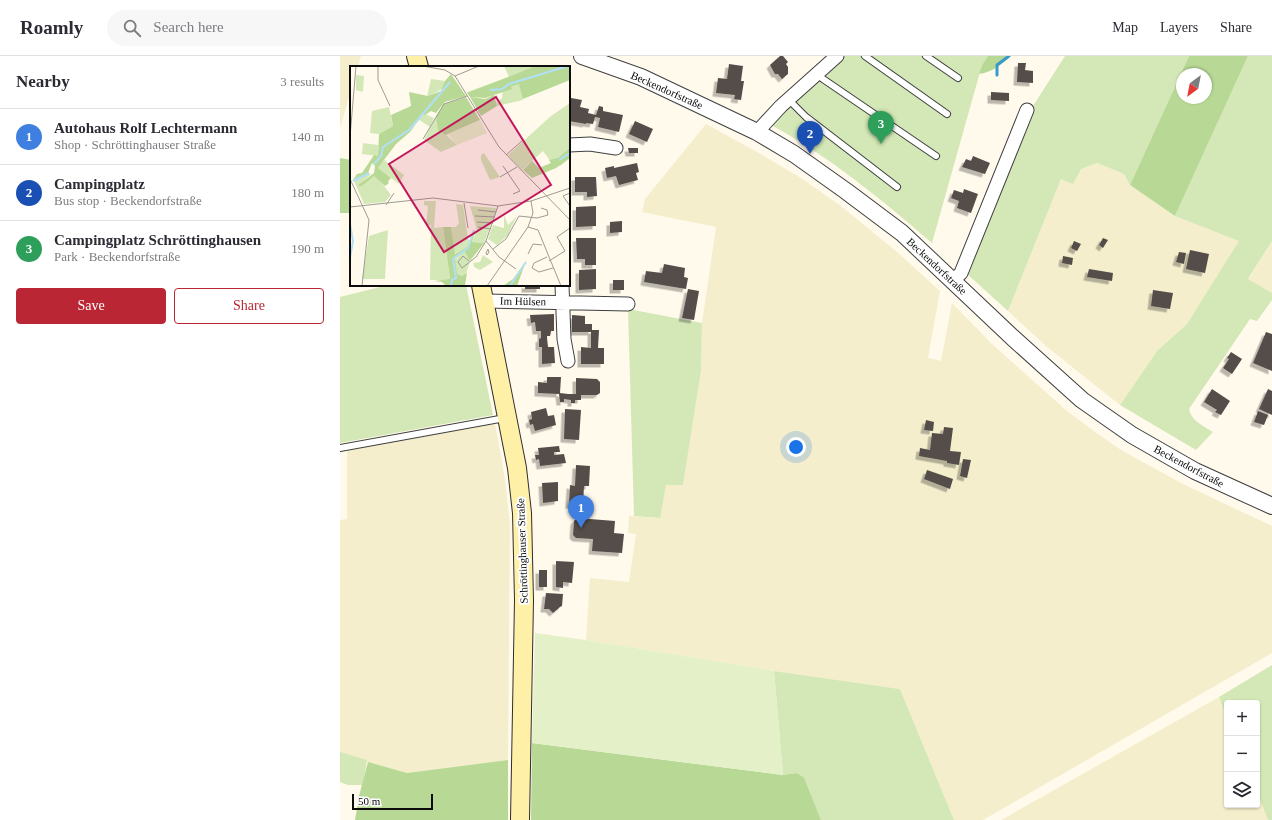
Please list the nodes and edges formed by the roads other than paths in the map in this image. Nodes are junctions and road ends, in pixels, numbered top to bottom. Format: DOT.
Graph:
graph roads {
  1 [pos="416,56"];
  2 [pos="582,56"];
  3 [pos="837,56"];
  4 [pos="865,56"];
  5 [pos="926,56"];
  6 [pos="419,66"];
  7 [pos="818,74"];
  8 [pos="958,78"];
  9 [pos="788,100"];
  10 [pos="1027,110"];
  11 [pos="947,114"];
  12 [pos="757,132"];
  13 [pos="570,146"];
  14 [pos="616,148"];
  15 [pos="936,156"];
  16 [pos="898,186"];
  17 [pos="953,281"];
  18 [pos="562,286"];
  19 [pos="483,293"];
  20 [pos="562,302"];
  21 [pos="628,304"];
  22 [pos="568,361"];
  23 [pos="508,418"];
  24 [pos="340,448"];
  25 [pos="1272,506"];
  26 [pos="520,820"];
  1 -- 6 [label="main road"];
  2 -- 12 [label="street, Beckendorfstraße"];
  3 -- 7 [label="street"];
  4 -- 11 [label="lane"];
  5 -- 8 [label="lane"];
  7 -- 9 [label="street"];
  7 -- 15 [label="lane"];
  9 -- 12 [label="street"];
  9 -- 16 [label="lane"];
  10 -- 17 [label="street"];
  12 -- 17 [label="street, Beckendorfstraße"];
  13 -- 14 [label="street"];
  17 -- 25 [label="street, Beckendorfstraße"];
  18 -- 20 [label="street, Im Hülsen"];
  19 -- 20 [label="street, Im Hülsen"];
  19 -- 23 [label="main road, Schröttinghauser Straße"];
  20 -- 21 [label="street, Im Hülsen"];
  20 -- 22 [label="street, Im Hülsen"];
  23 -- 24 [label="lane"];
  23 -- 26 [label="main road, Schröttinghauser Straße"];
}
